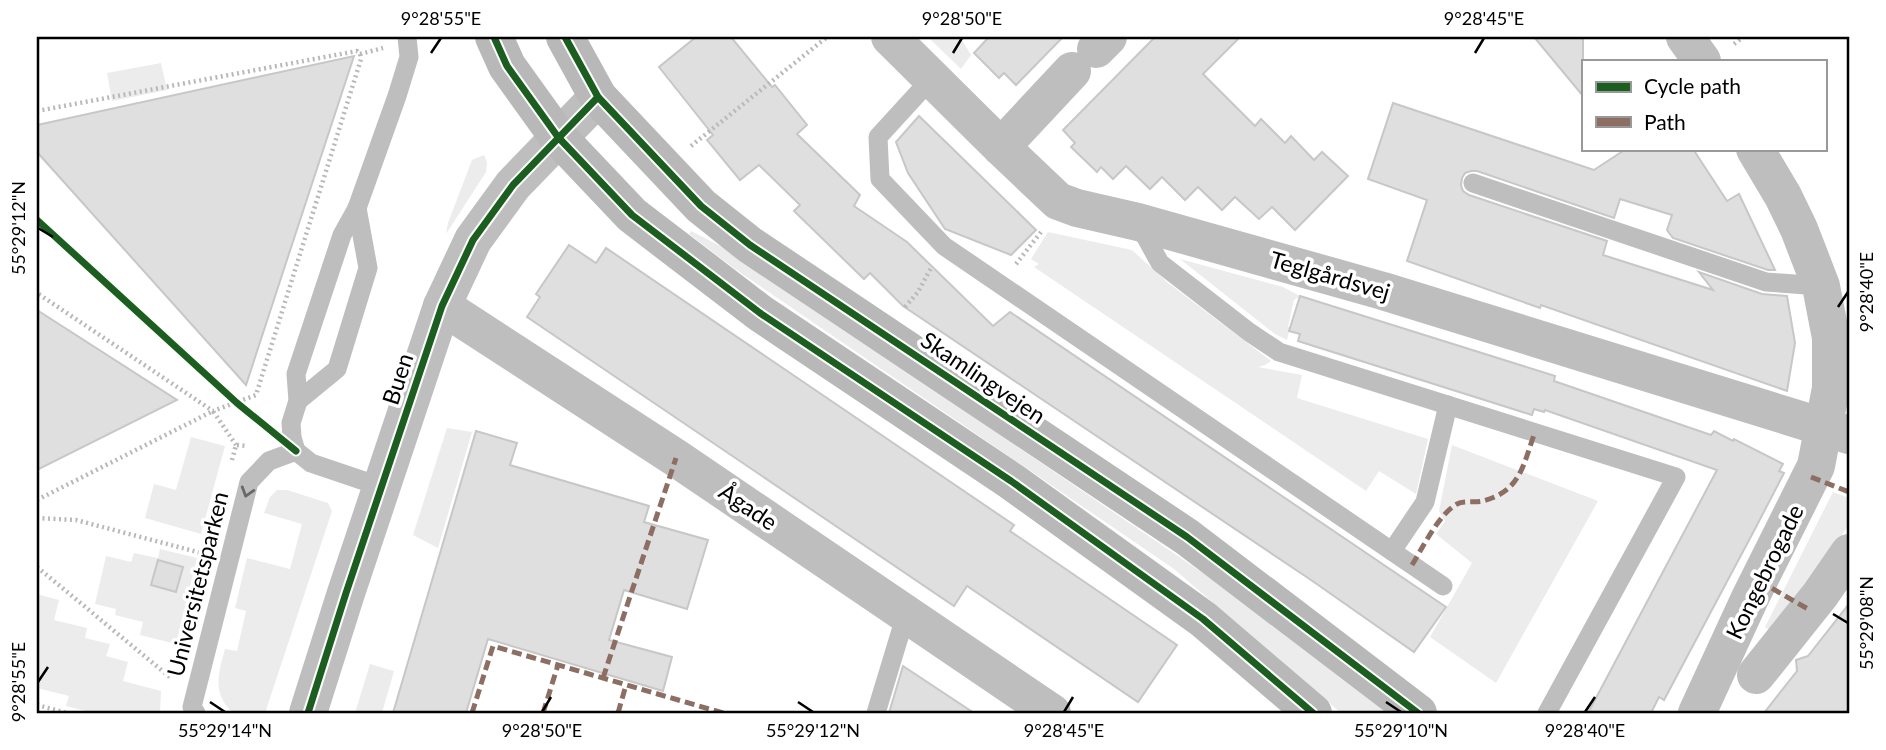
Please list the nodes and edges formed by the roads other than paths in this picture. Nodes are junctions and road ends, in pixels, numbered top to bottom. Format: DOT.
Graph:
graph roads {
  1 [pos="407,37"];
  2 [pos="494,37"];
  3 [pos="565,37"];
  4 [pos="890,37"];
  5 [pos="1685,37"];
  6 [pos="1092,52"];
  7 [pos="1701,60"];
  8 [pos="932,78"];
  9 [pos="598,97"];
  10 [pos="558,137"];
  11 [pos="1001,147"];
  12 [pos="1756,150"];
  13 [pos="1473,183"];
  14 [pos="357,208"];
  15 [pos="1138,222"];
  16 [pos="1821,286"];
  17 [pos="442,306"];
  18 [pos="298,401"];
  19 [pos="1448,405"];
  20 [pos="1837,431"];
  21 [pos="296,451"];
  22 [pos="382,488"];
  23 [pos="1392,551"];
  24 [pos="1849,553"];
  25 [pos="1443,586"];
  26 [pos="906,614"];
  27 [pos="1756,675"];
  28 [pos="194,710"];
  29 [pos="308,713"];
  30 [pos="876,713"];
  31 [pos="1052,713"];
  32 [pos="1313,713"];
  33 [pos="1418,713"];
  34 [pos="1547,713"];
  35 [pos="1698,713"];
  1 -- 14 [label="lane"];
  2 -- 10 [label="main road"];
  3 -- 9 [label="main road, Skamlingvejen"];
  4 -- 8 [label="street, Teglgårdsvej"];
  5 -- 7 [label="street"];
  6 -- 11 [label="street"];
  8 -- 11 [label="street, Teglgårdsvej"];
  8 -- 23 [label="lane"];
  9 -- 10 [label="street, Buen"];
  9 -- 33 [label="main road, Skamlingvejen"];
  10 -- 17 [label="street, Buen"];
  10 -- 32 [label="main road"];
  11 -- 15 [label="street, Teglgårdsvej"];
  12 -- 16 [label="street, Kongebrogade"];
  13 -- 16 [label="lane"];
  14 -- 18 [label="lane"];
  14 -- 18 [label="lane"];
  15 -- 19 [label="lane"];
  15 -- 20 [label="street, Teglgårdsvej"];
  16 -- 20 [label="street, Kongebrogade"];
  17 -- 22 [label="street, Buen"];
  17 -- 26 [label="street, Ågade"];
  18 -- 21 [label="lane"];
  19 -- 23 [label="lane"];
  19 -- 34 [label="lane"];
  20 -- 35 [label="street, Kongebrogade"];
  21 -- 22 [label="lane"];
  21 -- 28 [label="lane, Universitetsparken, one-way"];
  22 -- 29 [label="street, Buen"];
  23 -- 25 [label="lane"];
  24 -- 27 [label="street, Kongebrogade"];
  26 -- 30 [label="lane"];
  26 -- 31 [label="street, Ågade"];
}
